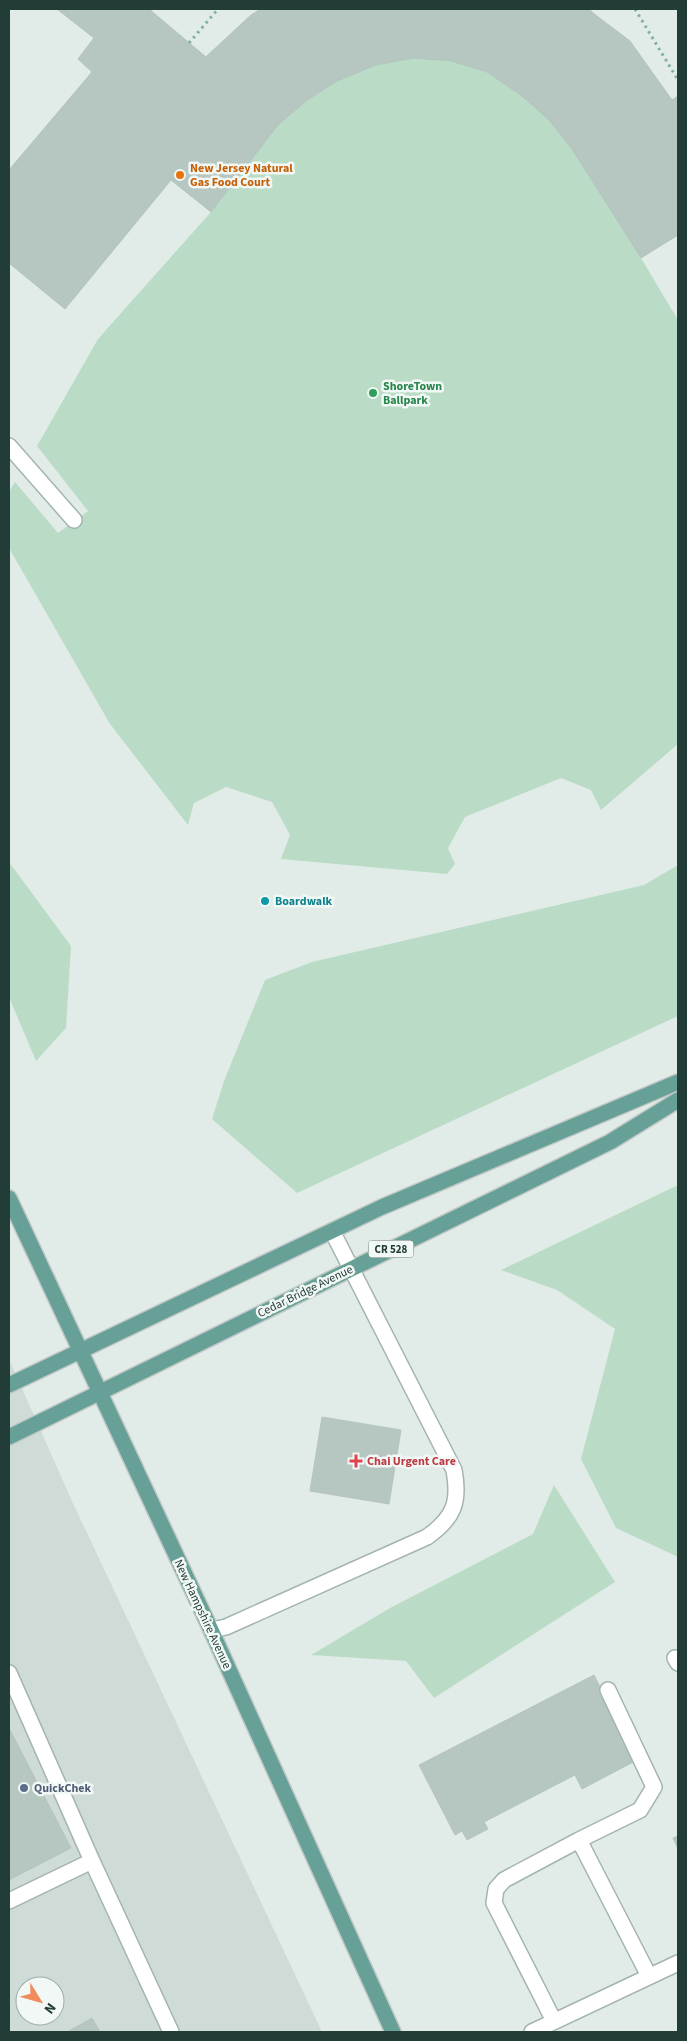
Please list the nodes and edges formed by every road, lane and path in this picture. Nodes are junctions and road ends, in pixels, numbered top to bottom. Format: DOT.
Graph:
graph roads {
  1 [pos="218,9"];
  2 [pos="635,9"];
  3 [pos="189,43"];
  4 [pos="678,80"];
  5 [pos="9,446"];
  6 [pos="74,520"];
  7 [pos="678,1082"];
  8 [pos="678,1100"];
  9 [pos="9,1198"];
  10 [pos="332,1231"];
  11 [pos="350,1269"];
  12 [pos="80,1351"];
  13 [pos="9,1385"];
  14 [pos="100,1391"];
  15 [pos="9,1437"];
  16 [pos="212,1630"];
  17 [pos="9,1673"];
  18 [pos="608,1690"];
  19 [pos="579,1840"];
  20 [pos="92,1861"];
  21 [pos="9,1901"];
  22 [pos="678,1963"];
  23 [pos="649,1976"];
  24 [pos="554,2021"];
  25 [pos="172,2032"];
  26 [pos="393,2032"];
  27 [pos="532,2032"];
  1 -- 3 [label="path"];
  2 -- 4 [label="path"];
  5 -- 6 [label="lane"];
  7 -- 10 [label="main road"];
  8 -- 11 [label="main road, Cedar Bridge Avenue / CR 528"];
  9 -- 12 [label="main road, New Hampshire Avenue"];
  10 -- 11 [label="lane"];
  10 -- 12 [label="main road"];
  11 -- 14 [label="main road, Cedar Bridge Avenue / CR 528"];
  11 -- 16 [label="lane"];
  12 -- 13 [label="main road"];
  12 -- 14 [label="main road, New Hampshire Avenue"];
  14 -- 15 [label="main road, Cedar Bridge Avenue / CR 528"];
  14 -- 16 [label="main road, New Hampshire Avenue"];
  16 -- 26 [label="main road, New Hampshire Avenue"];
  17 -- 20 [label="lane"];
  18 -- 19 [label="lane"];
  19 -- 23 [label="lane"];
  19 -- 24 [label="lane"];
  20 -- 21 [label="lane"];
  20 -- 25 [label="lane"];
  22 -- 23 [label="lane"];
  23 -- 24 [label="lane"];
  24 -- 27 [label="lane"];
}
